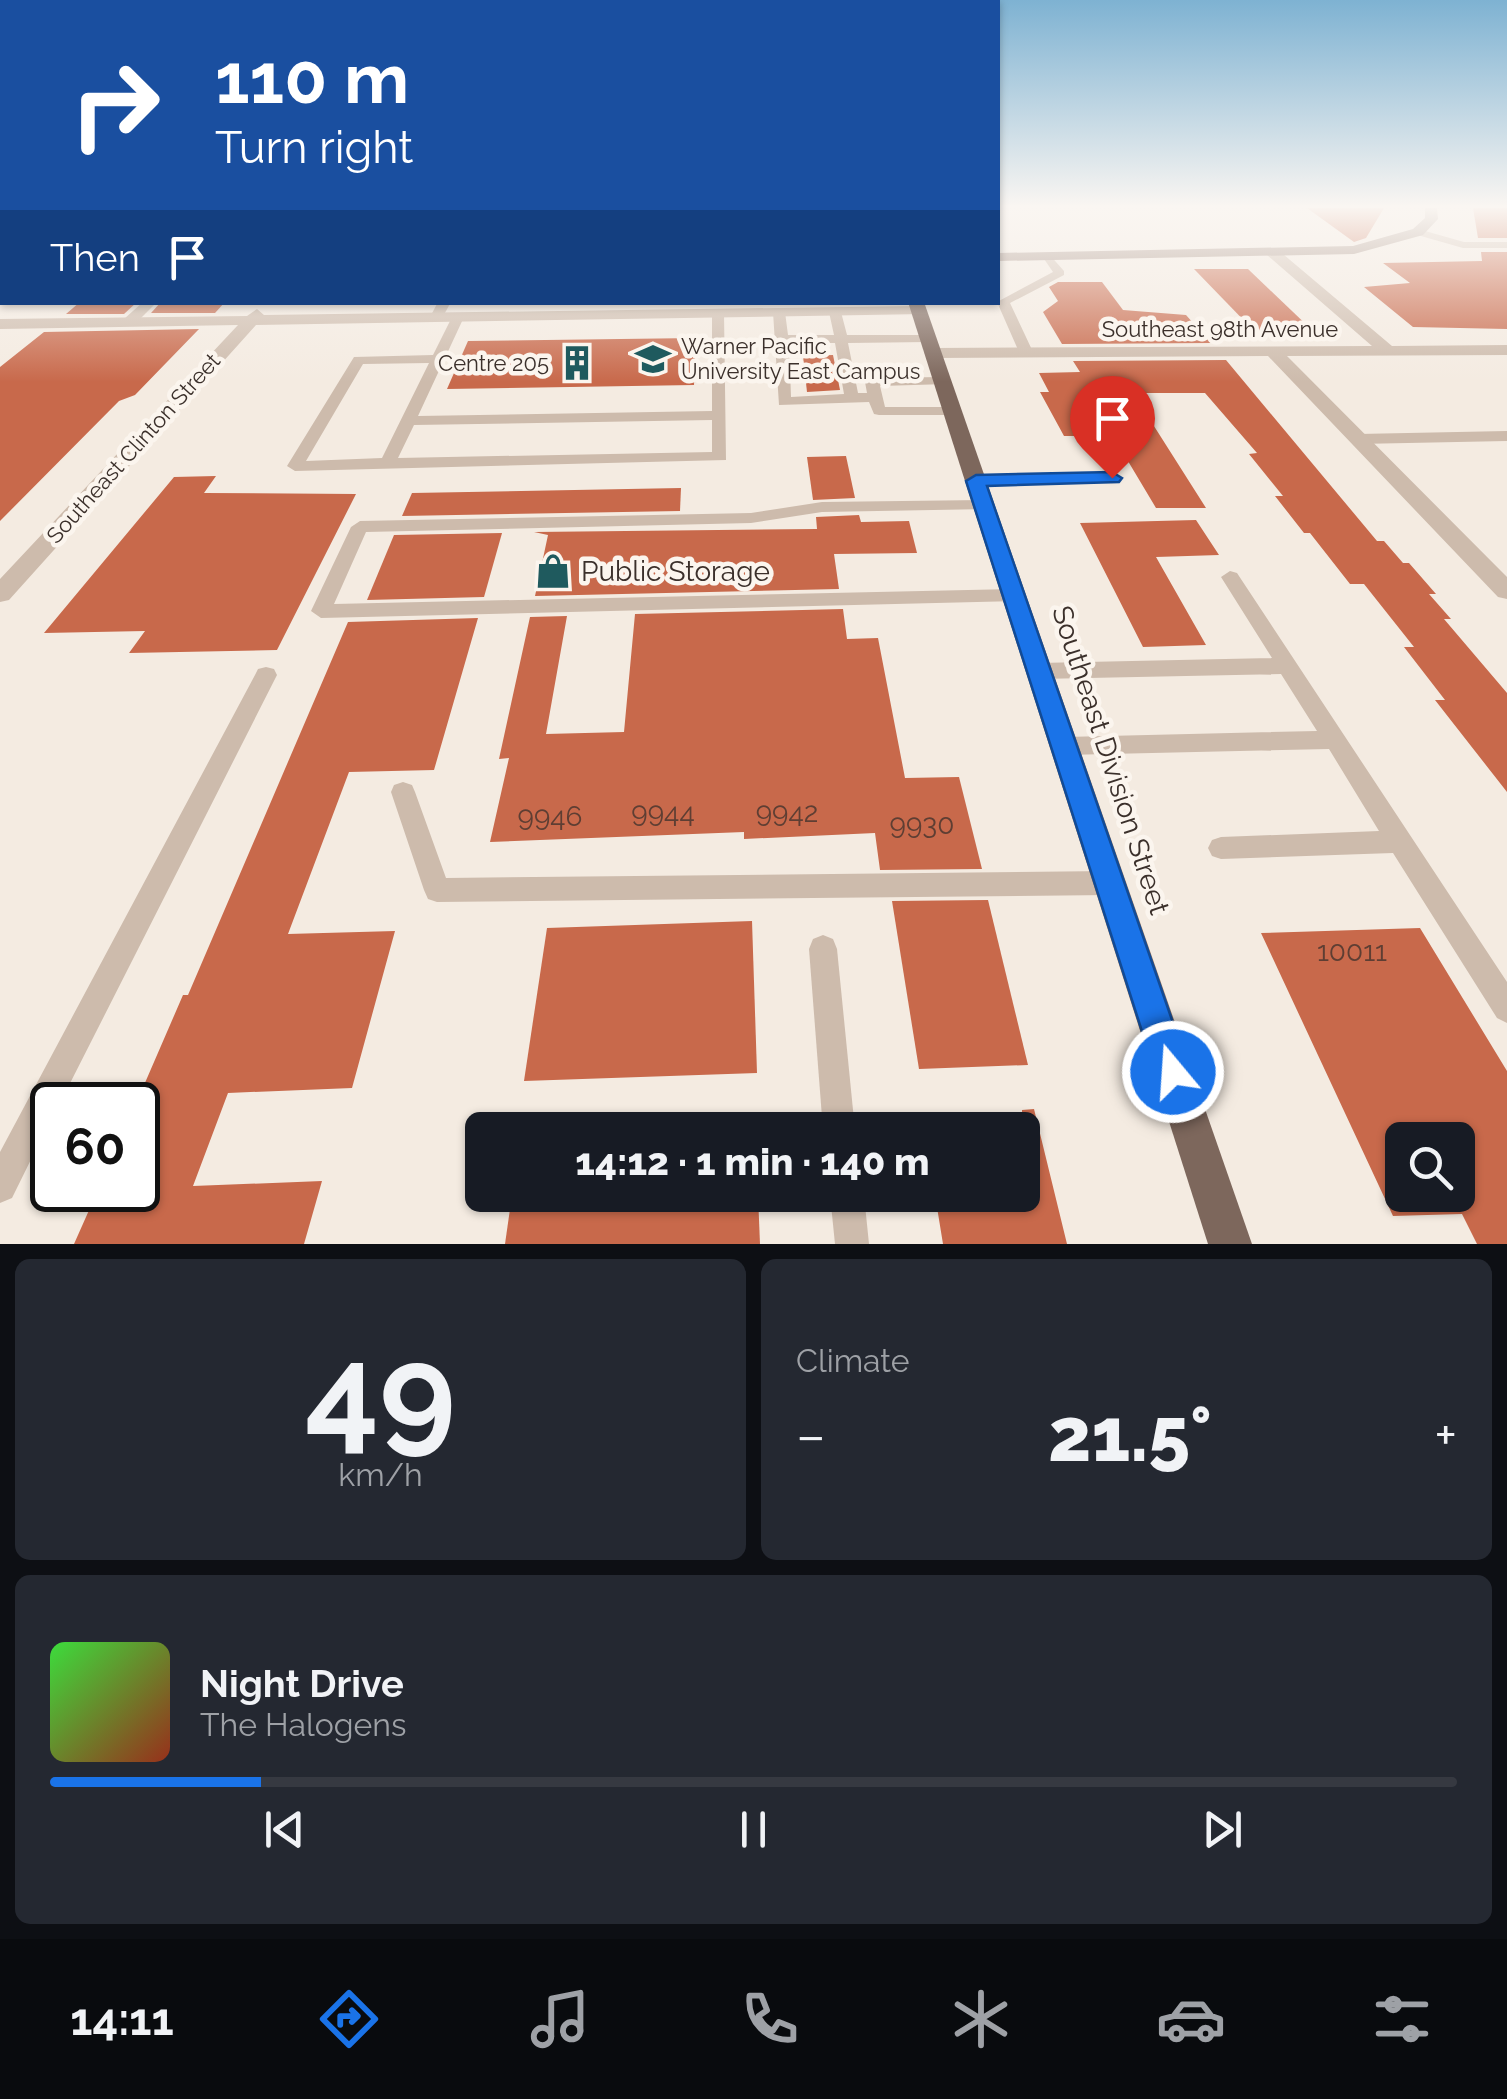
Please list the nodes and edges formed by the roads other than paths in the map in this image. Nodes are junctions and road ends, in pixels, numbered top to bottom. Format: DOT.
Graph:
graph roads {
  1 [pos="1055,266"];
  2 [pos="1288,266"];
  3 [pos="148,305"];
  4 [pos="264,305"];
  5 [pos="917,306"];
  6 [pos="517,309"];
  7 [pos="440,310"];
  8 [pos="779,312"];
  9 [pos="836,312"];
  10 [pos="718,314"];
  11 [pos="458,317"];
  12 [pos="250,320"];
  13 [pos="129,322"];
  14 [pos="0,324"];
  15 [pos="840,339"];
  16 [pos="782,340"];
  17 [pos="930,346"];
  18 [pos="1507,350"];
  19 [pos="1026,352"];
  20 [pos="1389,352"];
  21 [pos="1275,354"];
  22 [pos="438,359"];
  23 [pos="942,381"];
  24 [pos="852,398"];
  25 [pos="876,398"];
  26 [pos="952,410"];
  27 [pos="720,414"];
  28 [pos="408,421"];
  29 [pos="1507,436"];
  30 [pos="1358,439"];
  31 [pos="388,464"];
  32 [pos="1112,478"];
  33 [pos="979,493"];
  34 [pos="1230,577"];
  35 [pos="1507,590"];
  36 [pos="0,594"];
  37 [pos="1014,596"];
  38 [pos="1288,666"];
  39 [pos="1039,671"];
  40 [pos="266,675"];
  41 [pos="1335,740"];
  42 [pos="1064,746"];
  43 [pos="403,792"];
  44 [pos="1400,841"];
  45 [pos="1221,848"];
  46 [pos="1110,883"];
  47 [pos="823,949"];
  48 [pos="1507,1008"];
  49 [pos="837,1112"];
  50 [pos="0,1186"];
  51 [pos="848,1212"];
  52 [pos="852,1244"];
  53 [pos="1230,1244"];
  1 -- 19 [label="lane"];
  2 -- 20 [label="street"];
  3 -- 13 [label="lane"];
  4 -- 12 [label="street, Southeast Clinton Street"];
  5 -- 9 [label="street"];
  5 -- 17 [label="main road, Southeast Division Street"];
  6 -- 10 [label="street"];
  6 -- 11 [label="street"];
  7 -- 11 [label="street"];
  7 -- 12 [label="street"];
  8 -- 9 [label="street"];
  8 -- 10 [label="street"];
  8 -- 16 [label="lane"];
  9 -- 15 [label="lane"];
  10 -- 27 [label="lane"];
  11 -- 22 [label="lane"];
  12 -- 13 [label="street"];
  12 -- 36 [label="street, Southeast Clinton Street"];
  13 -- 14 [label="street"];
  15 -- 16 [label="lane"];
  15 -- 17 [label="lane"];
  15 -- 24 [label="lane"];
  16 -- 24 [label="lane"];
  17 -- 19 [label="street, Southeast 98th Avenue"];
  17 -- 23 [label="main road, Southeast Division Street"];
  18 -- 20 [label="street, Southeast 98th Avenue"];
  19 -- 21 [label="street, Southeast 98th Avenue"];
  20 -- 21 [label="street, Southeast 98th Avenue"];
  21 -- 30 [label="street"];
  22 -- 28 [label="lane"];
  22 -- 31 [label="lane"];
  23 -- 25 [label="lane"];
  23 -- 26 [label="main road, Southeast Division Street"];
  24 -- 25 [label="lane"];
  25 -- 26 [label="lane"];
  26 -- 33 [label="main road, Southeast Division Street"];
  27 -- 28 [label="lane"];
  27 -- 31 [label="lane"];
  28 -- 31 [label="lane"];
  29 -- 30 [label="lane"];
  30 -- 35 [label="street"];
  32 -- 33 [label="lane"];
  33 -- 37 [label="main road, Southeast Division Street"];
  33 -- 37 [label="lane"];
  34 -- 38 [label="lane"];
  37 -- 39 [label="main road, Southeast Division Street"];
  38 -- 39 [label="lane"];
  38 -- 41 [label="lane"];
  39 -- 42 [label="main road, Southeast Division Street"];
  40 -- 50 [label="lane"];
  41 -- 42 [label="lane"];
  41 -- 44 [label="lane"];
  42 -- 46 [label="main road, Southeast Division Street"];
  43 -- 46 [label="lane"];
  44 -- 45 [label="lane"];
  44 -- 48 [label="lane"];
  46 -- 53 [label="main road, Southeast Division Street"];
  47 -- 49 [label="lane"];
  51 -- 52 [label="lane"];
}
